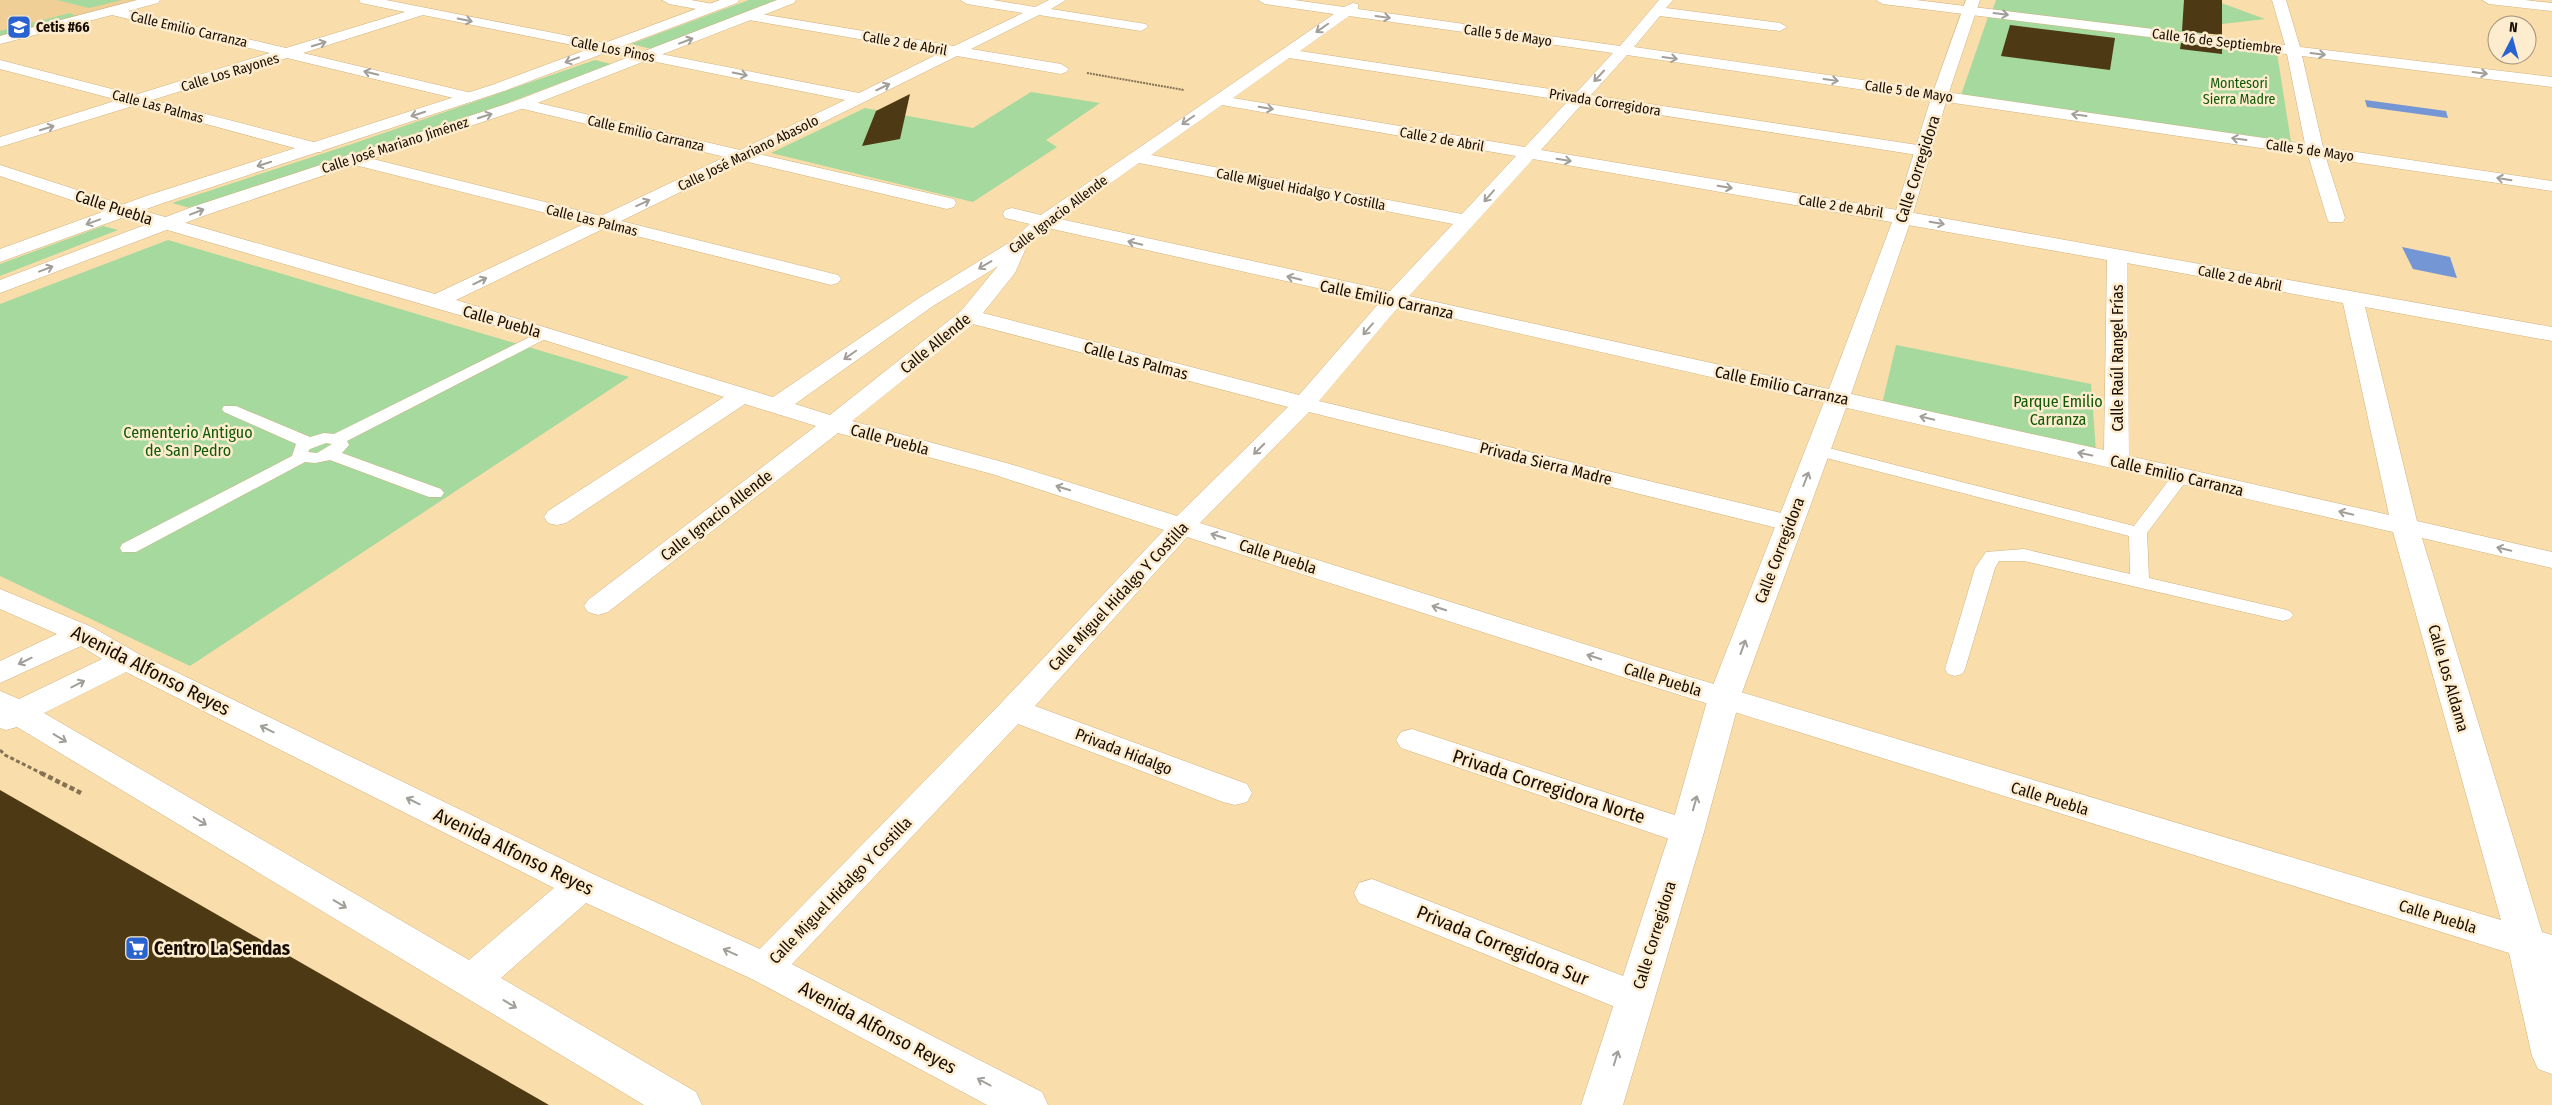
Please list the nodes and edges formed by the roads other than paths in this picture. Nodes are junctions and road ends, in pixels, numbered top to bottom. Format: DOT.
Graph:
graph roads {
  1 [pos="153,0"];
  2 [pos="366,0"];
  3 [pos="669,0"];
  4 [pos="732,0"];
  5 [pos="789,0"];
  6 [pos="967,0"];
  7 [pos="1059,0"];
  8 [pos="1265,0"];
  9 [pos="1362,0"];
  10 [pos="1883,0"];
  11 [pos="2279,0"];
  12 [pos="2489,0"];
  13 [pos="450,3"];
  14 [pos="1972,5"];
  15 [pos="1661,6"];
  16 [pos="2552,7"];
  17 [pos="713,8"];
  18 [pos="112,11"];
  19 [pos="422,11"];
  20 [pos="1036,11"];
  21 [pos="1346,11"];
  22 [pos="748,16"];
  23 [pos="1780,27"];
  24 [pos="1141,28"];
  25 [pos="0,40"];
  26 [pos="607,48"];
  27 [pos="2294,51"];
  28 [pos="958,52"];
  29 [pos="1622,52"];
  30 [pos="290,53"];
  31 [pos="1286,54"];
  32 [pos="646,56"];
  33 [pos="0,64"];
  34 [pos="1061,69"];
  35 [pos="2552,82"];
  36 [pos="1940,95"];
  37 [pos="470,97"];
  38 [pos="861,98"];
  39 [pos="1220,98"];
  40 [pos="1578,98"];
  41 [pos="137,101"];
  42 [pos="521,104"];
  43 [pos="0,142"];
  44 [pos="315,148"];
  45 [pos="1924,151"];
  46 [pos="2316,151"];
  47 [pos="1526,154"];
  48 [pos="744,155"];
  49 [pos="1135,157"];
  50 [pos="354,158"];
  51 [pos="0,170"];
  52 [pos="34,181"];
  53 [pos="2552,186"];
  54 [pos="8,189"];
  55 [pos="947,202"];
  56 [pos="123,211"];
  57 [pos="1012,214"];
  58 [pos="1902,217"];
  59 [pos="2336,218"];
  60 [pos="602,222"];
  61 [pos="1043,222"];
  62 [pos="1467,222"];
  63 [pos="168,224"];
  64 [pos="1017,246"];
  65 [pos="2117,255"];
  66 [pos="0,256"];
  67 [pos="831,279"];
  68 [pos="0,287"];
  69 [pos="2352,298"];
  70 [pos="1392,300"];
  71 [pos="436,302"];
  72 [pos="969,316"];
  73 [pos="546,333"];
  74 [pos="2552,334"];
  75 [pos="741,396"];
  76 [pos="1838,397"];
  77 [pos="1304,404"];
  78 [pos="776,406"];
  79 [pos="230,409"];
  80 [pos="834,424"];
  81 [pos="334,446"];
  82 [pos="306,450"];
  83 [pos="1817,450"];
  84 [pos="2116,461"];
  85 [pos="2181,476"];
  86 [pos="435,493"];
  87 [pos="557,516"];
  88 [pos="1789,522"];
  89 [pos="1183,525"];
  90 [pos="2405,527"];
  91 [pos="2138,533"];
  92 [pos="129,548"];
  93 [pos="2552,560"];
  94 [pos="2140,582"];
  95 [pos="0,598"];
  96 [pos="598,606"];
  97 [pos="2283,615"];
  98 [pos="82,634"];
  99 [pos="126,660"];
  100 [pos="1955,669"];
  101 [pos="0,673"];
  102 [pos="1724,698"];
  103 [pos="1013,710"];
  104 [pos="6,713"];
  105 [pos="1412,740"];
  106 [pos="1235,793"];
  107 [pos="1686,832"];
  108 [pos="582,885"];
  109 [pos="1372,893"];
  110 [pos="2539,947"];
  111 [pos="765,968"];
  112 [pos="471,981"];
  113 [pos="1635,998"];
  114 [pos="2552,1056"];
  115 [pos="677,1104"];
  116 [pos="1027,1105"];
  117 [pos="1602,1105"];
  1 -- 18 [label="street"];
  2 -- 19 [label="street, Calle Los Pinos"];
  3 -- 17 [label="street"];
  4 -- 17 [label="street, Calle José Mariano Jiménez"];
  5 -- 22 [label="street, Calle José Mariano Jiménez"];
  6 -- 20 [label="street"];
  7 -- 20 [label="street, Calle José Mariano Abasolo"];
  8 -- 21 [label="street, Calle 5 de Mayo"];
  9 -- 21 [label="street, Calle Ignacio Allende"];
  10 -- 14 [label="street, Calle 16 de Septiembre"];
  11 -- 27 [label="street"];
  12 -- 16 [label="street"];
  13 -- 19 [label="street, Calle Los Rayones"];
  14 -- 27 [label="street, Calle 16 de Septiembre, one-way"];
  14 -- 36 [label="street, Calle Corregidora"];
  15 -- 23 [label="street"];
  15 -- 29 [label="street, Calle Miguel Hidalgo Y Costilla"];
  17 -- 26 [label="street, Calle José Mariano Jiménez"];
  18 -- 25 [label="street"];
  18 -- 30 [label="street, Calle Emilio Carranza"];
  19 -- 26 [label="street, Calle Los Pinos, one-way"];
  30 -- 19 [label="street, Calle Los Rayones, one-way"];
  20 -- 24 [label="street"];
  20 -- 28 [label="street, Calle José Mariano Abasolo"];
  21 -- 29 [label="street, Calle 5 de Mayo, one-way"];
  21 -- 31 [label="street, Calle Ignacio Allende, one-way"];
  22 -- 28 [label="street, Calle 2 de Abril"];
  32 -- 22 [label="street, Calle José Mariano Jiménez, one-way"];
  26 -- 32 [label="street, Calle Los Pinos"];
  26 -- 37 [label="street, Calle José Mariano Jiménez, one-way"];
  27 -- 35 [label="street, Calle 16 de Septiembre, one-way"];
  27 -- 46 [label="street"];
  28 -- 34 [label="street, Calle 2 de Abril"];
  38 -- 28 [label="street, Calle José Mariano Abasolo, one-way"];
  29 -- 36 [label="street, Calle 5 de Mayo, one-way"];
  29 -- 40 [label="street, Calle Miguel Hidalgo Y Costilla, one-way"];
  37 -- 30 [label="street, Calle Emilio Carranza, one-way"];
  30 -- 41 [label="street, Calle Los Rayones"];
  31 -- 39 [label="street, Calle Ignacio Allende"];
  31 -- 40 [label="street, Privada Corregidora"];
  32 -- 38 [label="street, Calle Los Pinos, one-way"];
  32 -- 42 [label="street, Calle José Mariano Jiménez"];
  33 -- 41 [label="street, Calle Las Palmas"];
  36 -- 45 [label="street, Calle Corregidora"];
  46 -- 36 [label="street, Calle 5 de Mayo, one-way"];
  37 -- 44 [label="street, Calle José Mariano Jiménez, one-way"];
  38 -- 48 [label="street, Calle José Mariano Abasolo"];
  39 -- 47 [label="street, Calle 2 de Abril, one-way"];
  39 -- 49 [label="street, Calle Ignacio Allende, one-way"];
  40 -- 45 [label="street, Privada Corregidora"];
  40 -- 47 [label="street, Calle Miguel Hidalgo Y Costilla"];
  43 -- 41 [label="street, Calle Los Rayones, one-way"];
  41 -- 44 [label="street, Calle Las Palmas"];
  42 -- 48 [label="street, Calle Emilio Carranza"];
  50 -- 42 [label="street, Calle José Mariano Jiménez, one-way"];
  44 -- 56 [label="street, Calle José Mariano Jiménez, one-way"];
  45 -- 58 [label="street, Calle Corregidora"];
  53 -- 46 [label="street, Calle 5 de Mayo, one-way"];
  46 -- 59 [label="street"];
  47 -- 58 [label="street, Calle 2 de Abril, one-way"];
  47 -- 62 [label="street, Calle Miguel Hidalgo Y Costilla, one-way"];
  48 -- 55 [label="street, Calle Emilio Carranza"];
  60 -- 48 [label="street, Calle José Mariano Abasolo, one-way"];
  49 -- 61 [label="street, Calle Ignacio Allende"];
  49 -- 62 [label="street, Calle Miguel Hidalgo Y Costilla"];
  50 -- 60 [label="street, Calle Las Palmas"];
  63 -- 50 [label="street, Calle José Mariano Jiménez, one-way"];
  51 -- 52 [label="street, Calle Puebla"];
  52 -- 54 [label="street"];
  52 -- 56 [label="street, Calle Puebla"];
  56 -- 63 [label="street, Calle Puebla"];
  56 -- 66 [label="street, Calle José Mariano Jiménez, one-way"];
  57 -- 61 [label="street, Calle Emilio Carranza"];
  58 -- 65 [label="street, Calle 2 de Abril, one-way"];
  58 -- 76 [label="street, Calle Corregidora"];
  60 -- 67 [label="street, Calle Las Palmas"];
  71 -- 60 [label="street, Calle José Mariano Abasolo, one-way"];
  61 -- 64 [label="street, Calle Ignacio Allende"];
  70 -- 61 [label="street, Calle Emilio Carranza, one-way"];
  62 -- 70 [label="street, Calle Miguel Hidalgo Y Costilla"];
  68 -- 63 [label="street, Calle José Mariano Jiménez, one-way"];
  63 -- 71 [label="street, Calle Puebla"];
  64 -- 72 [label="street, Calle Allende"];
  64 -- 78 [label="street, Calle Ignacio Allende, one-way"];
  65 -- 69 [label="street, Calle 2 de Abril"];
  65 -- 84 [label="street, Calle Raúl Rangel Frías"];
  69 -- 74 [label="street, Calle 2 de Abril"];
  69 -- 90 [label="street, Calle Los Aldama"];
  70 -- 76 [label="street, Calle Emilio Carranza"];
  70 -- 77 [label="street, Calle Miguel Hidalgo Y Costilla, one-way"];
  71 -- 73 [label="street, Calle Puebla"];
  72 -- 77 [label="street, Calle Las Palmas"];
  72 -- 80 [label="street, Calle Allende"];
  73 -- 75 [label="street, Calle Puebla"];
  73 -- 81 [label="lane"];
  75 -- 78 [label="street, Calle Puebla"];
  75 -- 87 [label="street"];
  76 -- 83 [label="street, Calle Corregidora"];
  84 -- 76 [label="street, Calle Emilio Carranza, one-way"];
  77 -- 88 [label="street, Privada Sierra Madre"];
  77 -- 89 [label="street, Calle Miguel Hidalgo Y Costilla, one-way"];
  78 -- 80 [label="street, Calle Puebla"];
  79 -- 82 [label="lane"];
  89 -- 80 [label="street, Calle Puebla, one-way"];
  80 -- 96 [label="street, Calle Ignacio Allende"];
  81 -- 82 [label="lane"];
  81 -- 86 [label="lane"];
  82 -- 92 [label="lane"];
  88 -- 83 [label="street, Calle Corregidora, one-way"];
  83 -- 91 [label="lane"];
  84 -- 85 [label="street, Calle Emilio Carranza"];
  90 -- 85 [label="street, Calle Emilio Carranza, one-way"];
  85 -- 91 [label="lane"];
  102 -- 88 [label="street, Calle Corregidora, one-way"];
  102 -- 89 [label="street, Calle Puebla, one-way"];
  89 -- 103 [label="street, Calle Miguel Hidalgo Y Costilla"];
  93 -- 90 [label="street, Calle Emilio Carranza, one-way"];
  90 -- 110 [label="street, Calle Los Aldama"];
  91 -- 94 [label="lane"];
  94 -- 97 [label="lane"];
  94 -- 100 [label="lane"];
  95 -- 98 [label="street, Avenida Alfonso Reyes"];
  98 -- 99 [label="street, Avenida Alfonso Reyes"];
  98 -- 101 [label="street, one-way"];
  104 -- 99 [label="street, one-way"];
  108 -- 99 [label="street, Avenida Alfonso Reyes, one-way"];
  107 -- 102 [label="street, Calle Corregidora, one-way"];
  102 -- 110 [label="street, Calle Puebla"];
  103 -- 106 [label="street, Privada Hidalgo"];
  103 -- 111 [label="street, Calle Miguel Hidalgo Y Costilla"];
  104 -- 112 [label="street, one-way"];
  105 -- 107 [label="street, Privada Corregidora Norte"];
  107 -- 113 [label="street, Calle Corregidora"];
  111 -- 108 [label="street, Avenida Alfonso Reyes, one-way"];
  108 -- 112 [label="street"];
  109 -- 113 [label="street, Privada Corregidora Sur"];
  110 -- 114 [label="street, Calle Los Aldama"];
  116 -- 111 [label="street, Avenida Alfonso Reyes, one-way"];
  112 -- 115 [label="street, one-way"];
  117 -- 113 [label="street, Calle Corregidora, one-way"];
}
